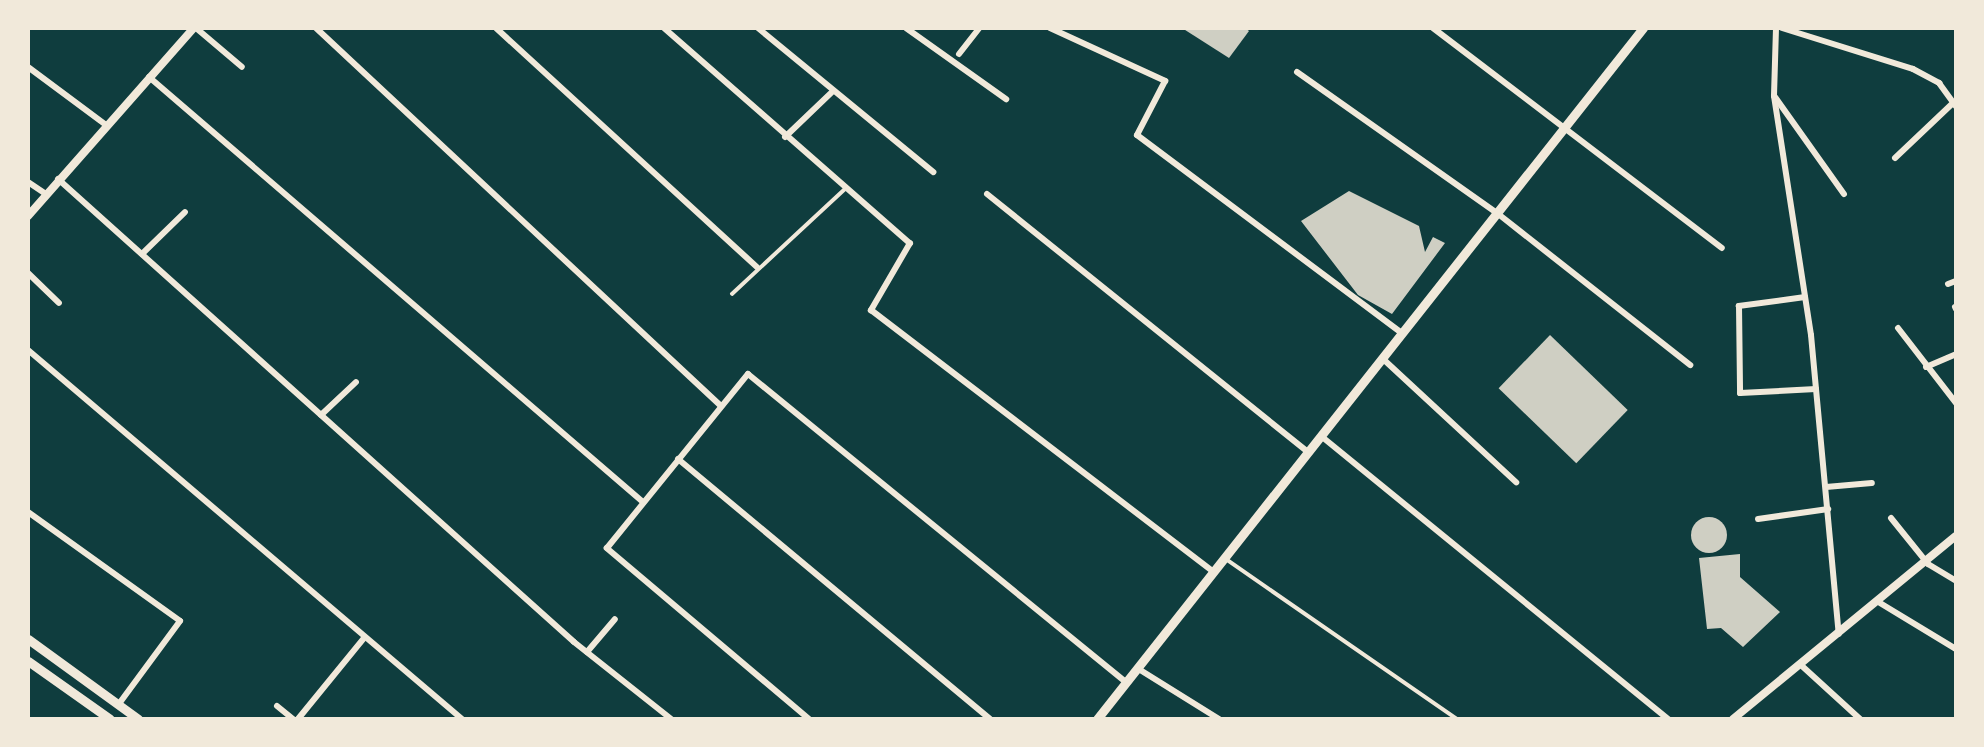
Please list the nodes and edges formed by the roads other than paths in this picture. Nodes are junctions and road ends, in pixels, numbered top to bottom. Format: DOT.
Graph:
graph roads {
  1 [pos="195,28"];
  2 [pos="316,28"];
  3 [pos="496,28"];
  4 [pos="664,28"];
  5 [pos="758,28"];
  6 [pos="906,28"];
  7 [pos="979,28"];
  8 [pos="1051,28"];
  9 [pos="1433,28"];
  10 [pos="1643,28"];
  11 [pos="1776,28"];
  12 [pos="1782,28"];
  13 [pos="959,54"];
  14 [pos="28,67"];
  15 [pos="242,67"];
  16 [pos="1297,72"];
  17 [pos="147,76"];
  18 [pos="833,91"];
  19 [pos="1774,96"];
  20 [pos="1006,99"];
  21 [pos="1955,104"];
  22 [pos="106,124"];
  23 [pos="1566,125"];
  24 [pos="785,137"];
  25 [pos="1895,158"];
  26 [pos="933,172"];
  27 [pos="58,179"];
  28 [pos="28,182"];
  29 [pos="844,190"];
  30 [pos="46,194"];
  31 [pos="986,194"];
  32 [pos="1844,194"];
  33 [pos="184,212"];
  34 [pos="1497,213"];
  35 [pos="28,216"];
  36 [pos="1722,248"];
  37 [pos="142,254"];
  38 [pos="757,267"];
  39 [pos="28,273"];
  40 [pos="1956,281"];
  41 [pos="1948,284"];
  42 [pos="732,294"];
  43 [pos="1805,296"];
  44 [pos="59,303"];
  45 [pos="1898,328"];
  46 [pos="1402,333"];
  47 [pos="28,351"];
  48 [pos="1956,354"];
  49 [pos="1382,358"];
  50 [pos="1690,365"];
  51 [pos="1926,368"];
  52 [pos="356,382"];
  53 [pos="1816,389"];
  54 [pos="1956,403"];
  55 [pos="720,405"];
  56 [pos="321,415"];
  57 [pos="1321,436"];
  58 [pos="1308,452"];
  59 [pos="678,459"];
  60 [pos="1516,482"];
  61 [pos="1872,483"];
  62 [pos="1826,487"];
  63 [pos="643,502"];
  64 [pos="1828,509"];
  65 [pos="28,512"];
  66 [pos="1891,518"];
  67 [pos="1758,519"];
  68 [pos="1956,537"];
  69 [pos="1224,558"];
  70 [pos="1928,564"];
  71 [pos="1214,572"];
  72 [pos="1956,581"];
  73 [pos="1880,603"];
  74 [pos="615,619"];
  75 [pos="1840,636"];
  76 [pos="364,638"];
  77 [pos="28,639"];
  78 [pos="1956,649"];
  79 [pos="587,652"];
  80 [pos="28,661"];
  81 [pos="1802,666"];
  82 [pos="1137,668"];
  83 [pos="1126,682"];
  84 [pos="118,705"];
  85 [pos="277,706"];
  86 [pos="110,719"];
  87 [pos="138,719"];
  88 [pos="296,719"];
  89 [pos="462,719"];
  90 [pos="671,719"];
  91 [pos="809,719"];
  92 [pos="989,719"];
  93 [pos="1097,719"];
  94 [pos="1219,719"];
  95 [pos="1457,719"];
  96 [pos="1668,719"];
  97 [pos="1733,719"];
  98 [pos="1860,719"];
  1 -- 15 [label="street"];
  1 -- 17 [label="street"];
  2 -- 55 [label="street"];
  3 -- 38 [label="street"];
  4 -- 24 [label="street"];
  5 -- 18 [label="street"];
  6 -- 20 [label="street"];
  7 -- 13 [label="street"];
  8 -- 46 [label="street"];
  9 -- 23 [label="street"];
  10 -- 23 [label="main road"];
  11 -- 19 [label="street"];
  12 -- 21 [label="street"];
  14 -- 22 [label="street"];
  16 -- 34 [label="street"];
  17 -- 22 [label="street"];
  17 -- 63 [label="street"];
  18 -- 24 [label="street"];
  18 -- 26 [label="street"];
  19 -- 32 [label="street"];
  19 -- 43 [label="street"];
  21 -- 25 [label="street"];
  22 -- 27 [label="street"];
  23 -- 34 [label="main road"];
  23 -- 36 [label="street"];
  24 -- 29 [label="street"];
  27 -- 30 [label="street"];
  27 -- 37 [label="street"];
  28 -- 30 [label="street"];
  29 -- 38 [label="lane"];
  29 -- 71 [label="street"];
  30 -- 35 [label="street"];
  31 -- 58 [label="street"];
  33 -- 37 [label="street"];
  34 -- 46 [label="main road"];
  34 -- 50 [label="street"];
  37 -- 56 [label="street"];
  38 -- 42 [label="lane"];
  39 -- 44 [label="street"];
  40 -- 41 [label="street"];
  43 -- 53 [label="street"];
  43 -- 53 [label="street"];
  45 -- 51 [label="street"];
  46 -- 49 [label="main road"];
  47 -- 76 [label="street"];
  48 -- 51 [label="street"];
  49 -- 57 [label="main road"];
  49 -- 60 [label="street"];
  51 -- 54 [label="street"];
  52 -- 56 [label="street"];
  53 -- 62 [label="street"];
  55 -- 59 [label="street"];
  55 -- 83 [label="street"];
  56 -- 79 [label="street"];
  57 -- 58 [label="main road"];
  57 -- 96 [label="street"];
  58 -- 69 [label="main road"];
  59 -- 63 [label="street"];
  59 -- 92 [label="street"];
  61 -- 62 [label="street"];
  62 -- 64 [label="street"];
  63 -- 91 [label="street"];
  64 -- 67 [label="street"];
  64 -- 75 [label="street"];
  65 -- 84 [label="street"];
  66 -- 70 [label="street"];
  68 -- 70 [label="street"];
  69 -- 71 [label="main road"];
  69 -- 95 [label="lane"];
  70 -- 72 [label="street"];
  70 -- 73 [label="street"];
  71 -- 82 [label="main road"];
  73 -- 75 [label="street"];
  73 -- 78 [label="street"];
  74 -- 79 [label="street"];
  75 -- 81 [label="street"];
  76 -- 88 [label="street"];
  76 -- 89 [label="street"];
  77 -- 84 [label="main road"];
  79 -- 90 [label="street"];
  80 -- 86 [label="main road"];
  81 -- 97 [label="street"];
  81 -- 98 [label="street"];
  82 -- 83 [label="main road"];
  82 -- 94 [label="street"];
  83 -- 93 [label="main road"];
  84 -- 87 [label="main road"];
  85 -- 88 [label="street"];
}
